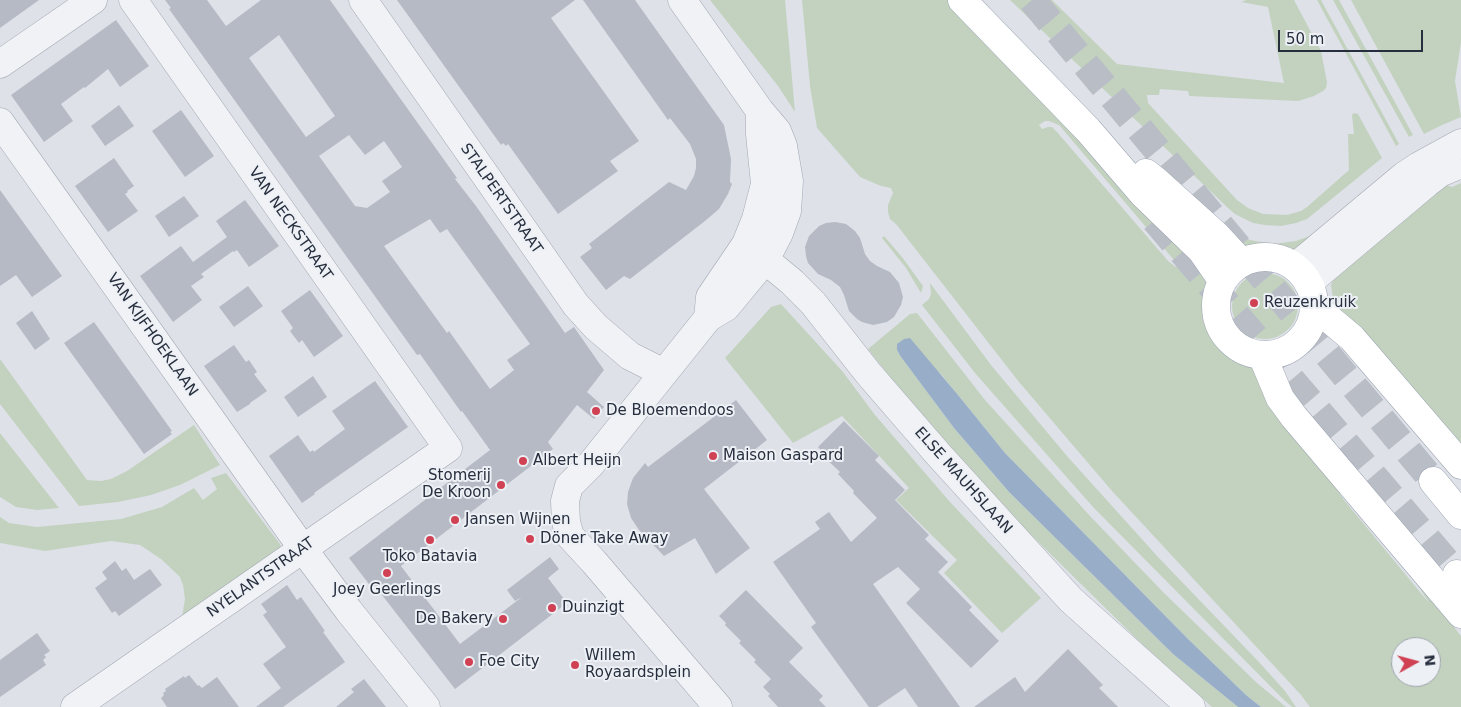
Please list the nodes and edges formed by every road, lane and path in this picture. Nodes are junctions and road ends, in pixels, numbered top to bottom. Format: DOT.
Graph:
graph roads {
  1 [pos="93,0"];
  2 [pos="133,0"];
  3 [pos="363,0"];
  4 [pos="682,0"];
  5 [pos="962,0"];
  6 [pos="0,64"];
  7 [pos="0,122"];
  8 [pos="1461,143"];
  9 [pos="1461,164"];
  10 [pos="756,252"];
  11 [pos="1231,271"];
  12 [pos="1306,285"];
  13 [pos="1262,355"];
  14 [pos="664,373"];
  15 [pos="448,448"];
  16 [pos="1461,465"];
  17 [pos="1433,481"];
  18 [pos="1461,515"];
  19 [pos="303,549"];
  20 [pos="1461,614"];
  21 [pos="75,707"];
  22 [pos="426,707"];
  23 [pos="718,707"];
  24 [pos="1191,707"];
  1 -- 6 [label="street"];
  2 -- 15 [label="street, VAN NECKSTRAAT"];
  3 -- 14 [label="street, STALPERTSTRAAT"];
  4 -- 10 [label="street"];
  5 -- 11 [label="main road"];
  7 -- 19 [label="street, VAN KIJFHOEKLAAN"];
  8 -- 12 [label="street"];
  9 -- 12 [label="street"];
  10 -- 14 [label="street"];
  10 -- 24 [label="street, ELSE MAUHSLAAN"];
  11 -- 12 [label="main road"];
  11 -- 13 [label="main road"];
  12 -- 13 [label="main road"];
  12 -- 16 [label="main road"];
  13 -- 20 [label="main road"];
  14 -- 23 [label="street"];
  15 -- 19 [label="street, NYELANTSTRAAT"];
  17 -- 18 [label="main road"];
  19 -- 21 [label="street, NYELANTSTRAAT"];
  19 -- 22 [label="street, VAN KIJFHOEKLAAN"];
}
